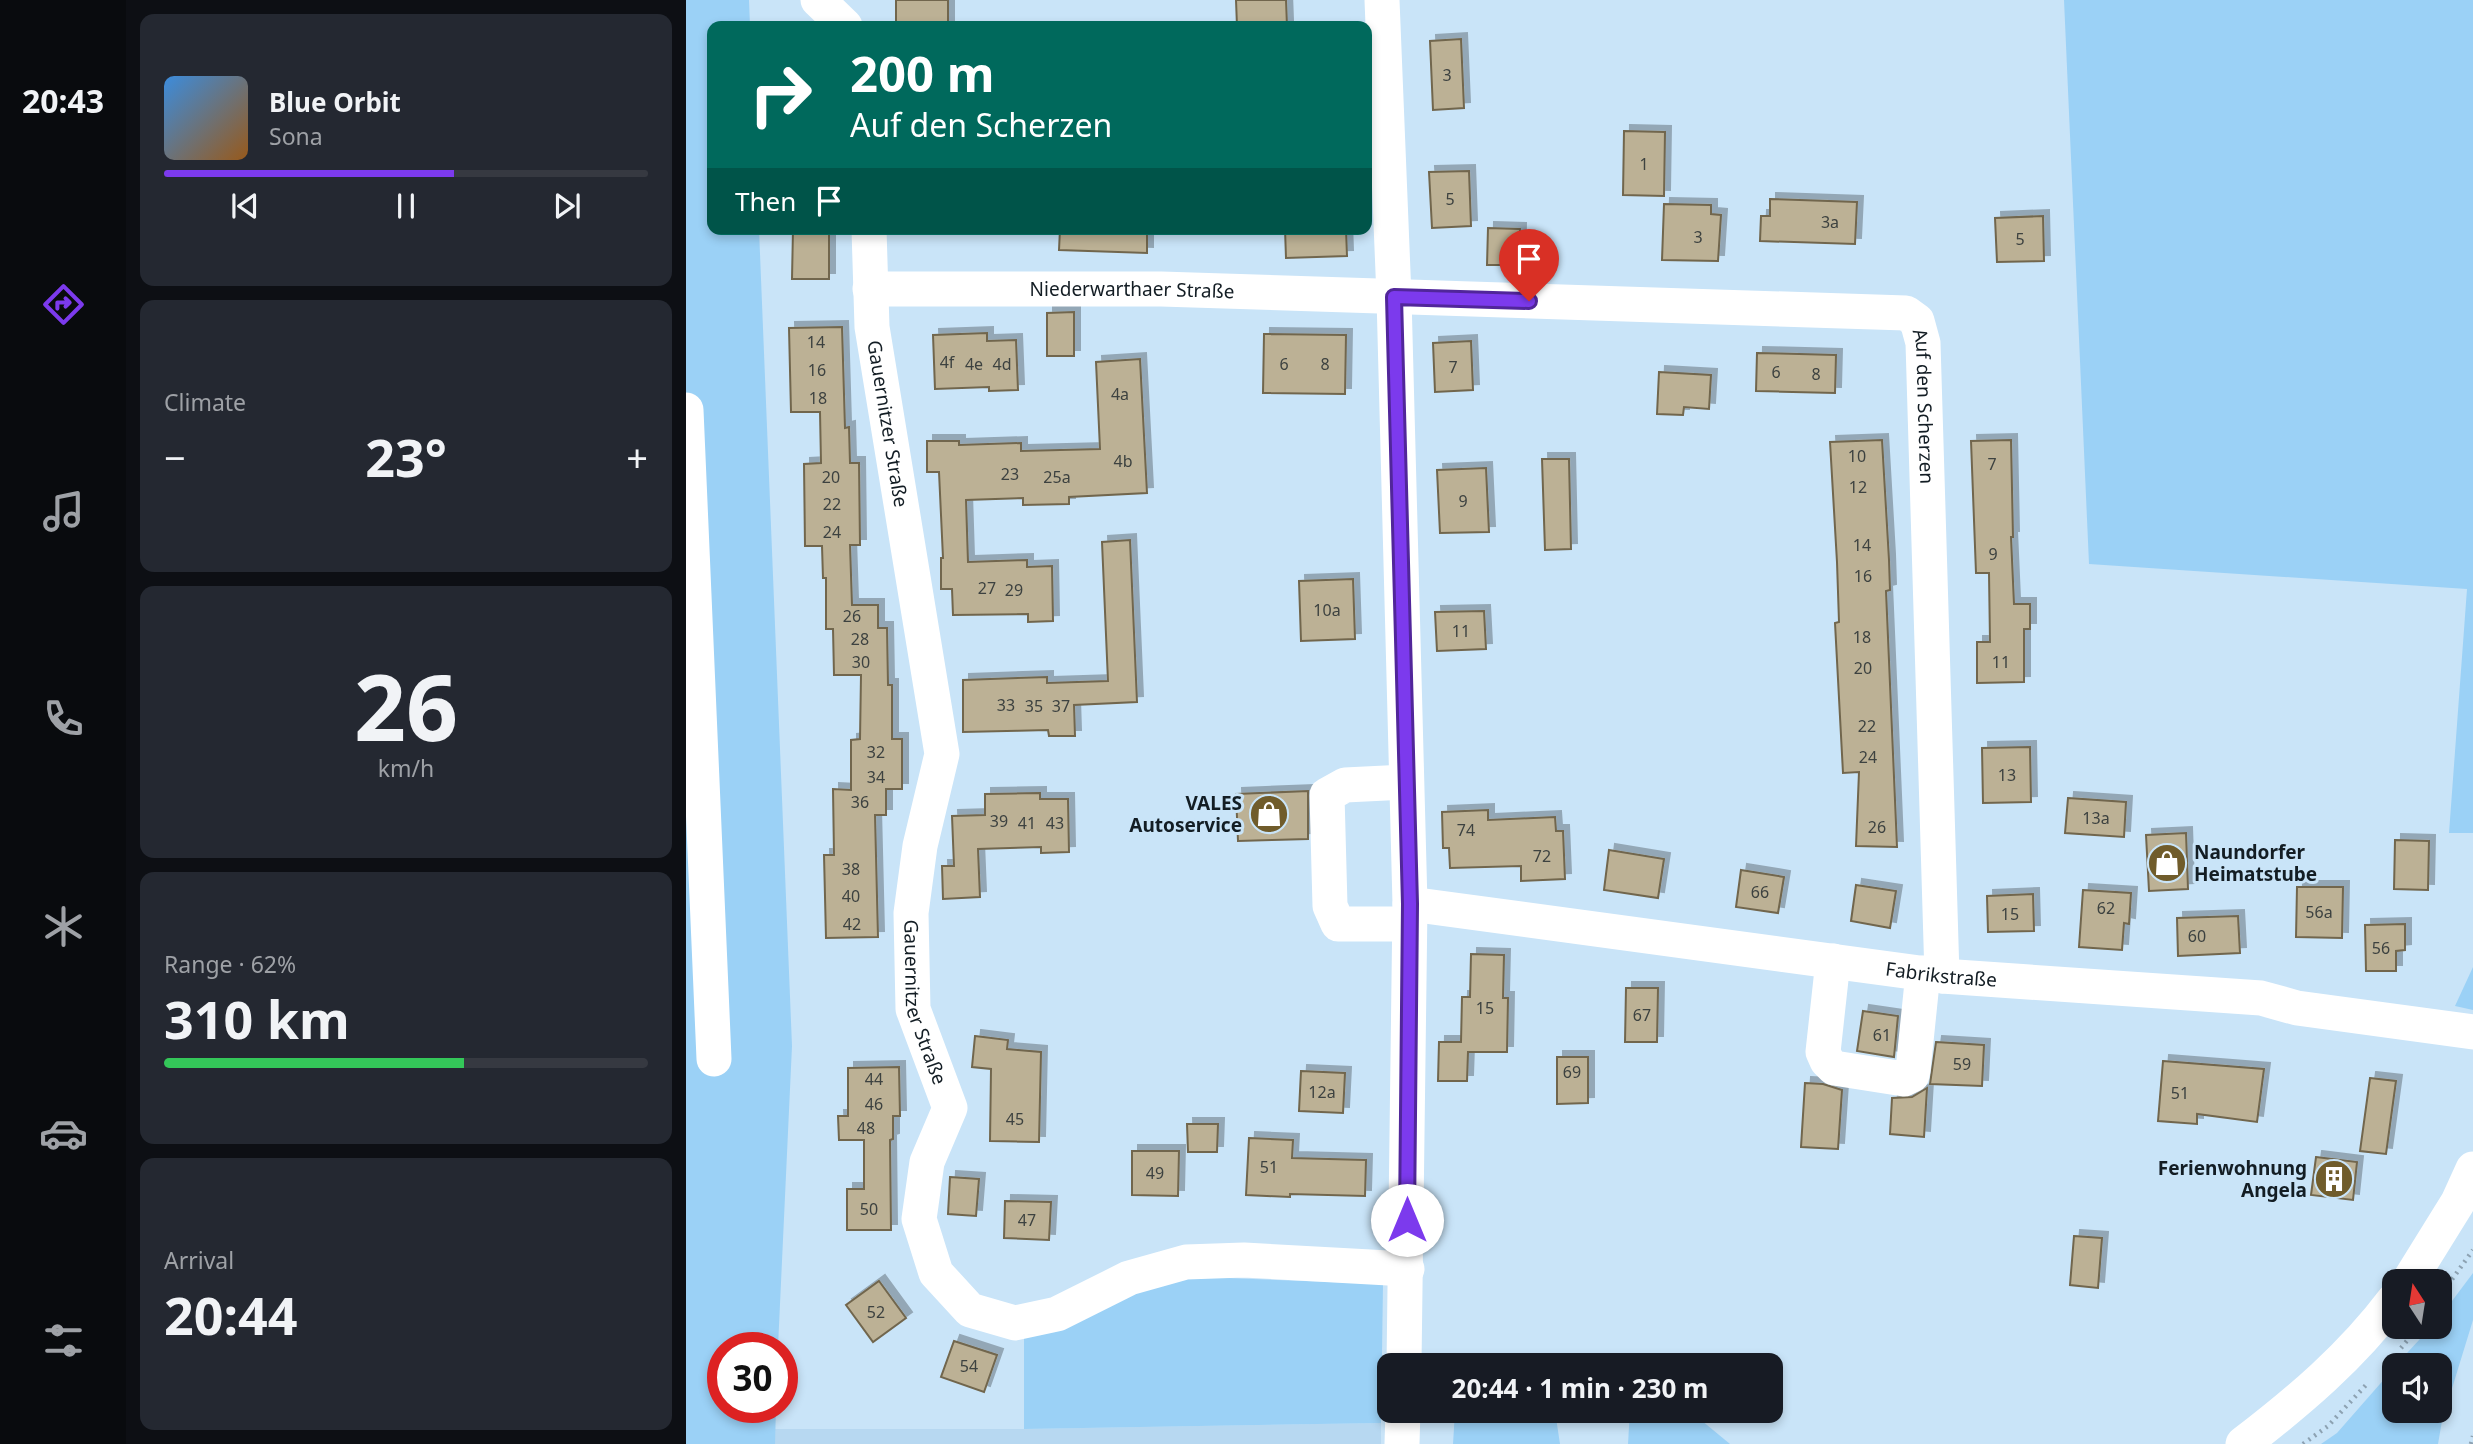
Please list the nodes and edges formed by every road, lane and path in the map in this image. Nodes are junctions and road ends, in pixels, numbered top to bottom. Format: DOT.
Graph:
graph roads {
  1 [pos="818,0"];
  2 [pos="1382,0"];
  3 [pos="840,21"];
  4 [pos="869,235"];
  5 [pos="870,289"];
  6 [pos="1394,297"];
  7 [pos="686,410"];
  8 [pos="1406,782"];
  9 [pos="1409,914"];
  10 [pos="1833,961"];
  11 [pos="1933,974"];
  12 [pos="2473,1032"];
  13 [pos="714,1059"];
  14 [pos="2473,1169"];
  15 [pos="2473,1250"];
  16 [pos="1407,1269"];
  17 [pos="2416,1269"];
  18 [pos="2452,1279"];
  19 [pos="2382,1316"];
  20 [pos="1404,1353"];
  21 [pos="1403,1423"];
  22 [pos="2473,1436"];
  23 [pos="1402,1444"];
  24 [pos="2243,1444"];
  25 [pos="2471,1444"];
  1 -- 3 [label="street"];
  2 -- 6 [label="street"];
  4 -- 5 [label="street, Gauernitzer Straße"];
  5 -- 6 [label="street, Niederwarthaer Straße"];
  5 -- 16 [label="street, Gauernitzer Straße"];
  6 -- 8 [label="street"];
  6 -- 11 [label="street, Auf den Scherzen"];
  7 -- 13 [label="street"];
  8 -- 9 [label="street"];
  8 -- 9 [label="street, Fabrikstraße"];
  9 -- 10 [label="street, Fabrikstraße"];
  9 -- 16 [label="street"];
  10 -- 11 [label="street, Fabrikstraße"];
  10 -- 11 [label="street"];
  11 -- 12 [label="street, Fabrikstraße"];
  14 -- 17 [label="street"];
  15 -- 18 [label="path"];
  16 -- 20 [label="street"];
  19 -- 24 [label="street"];
  21 -- 23 [label="street"];
  22 -- 25 [label="path"];
}
